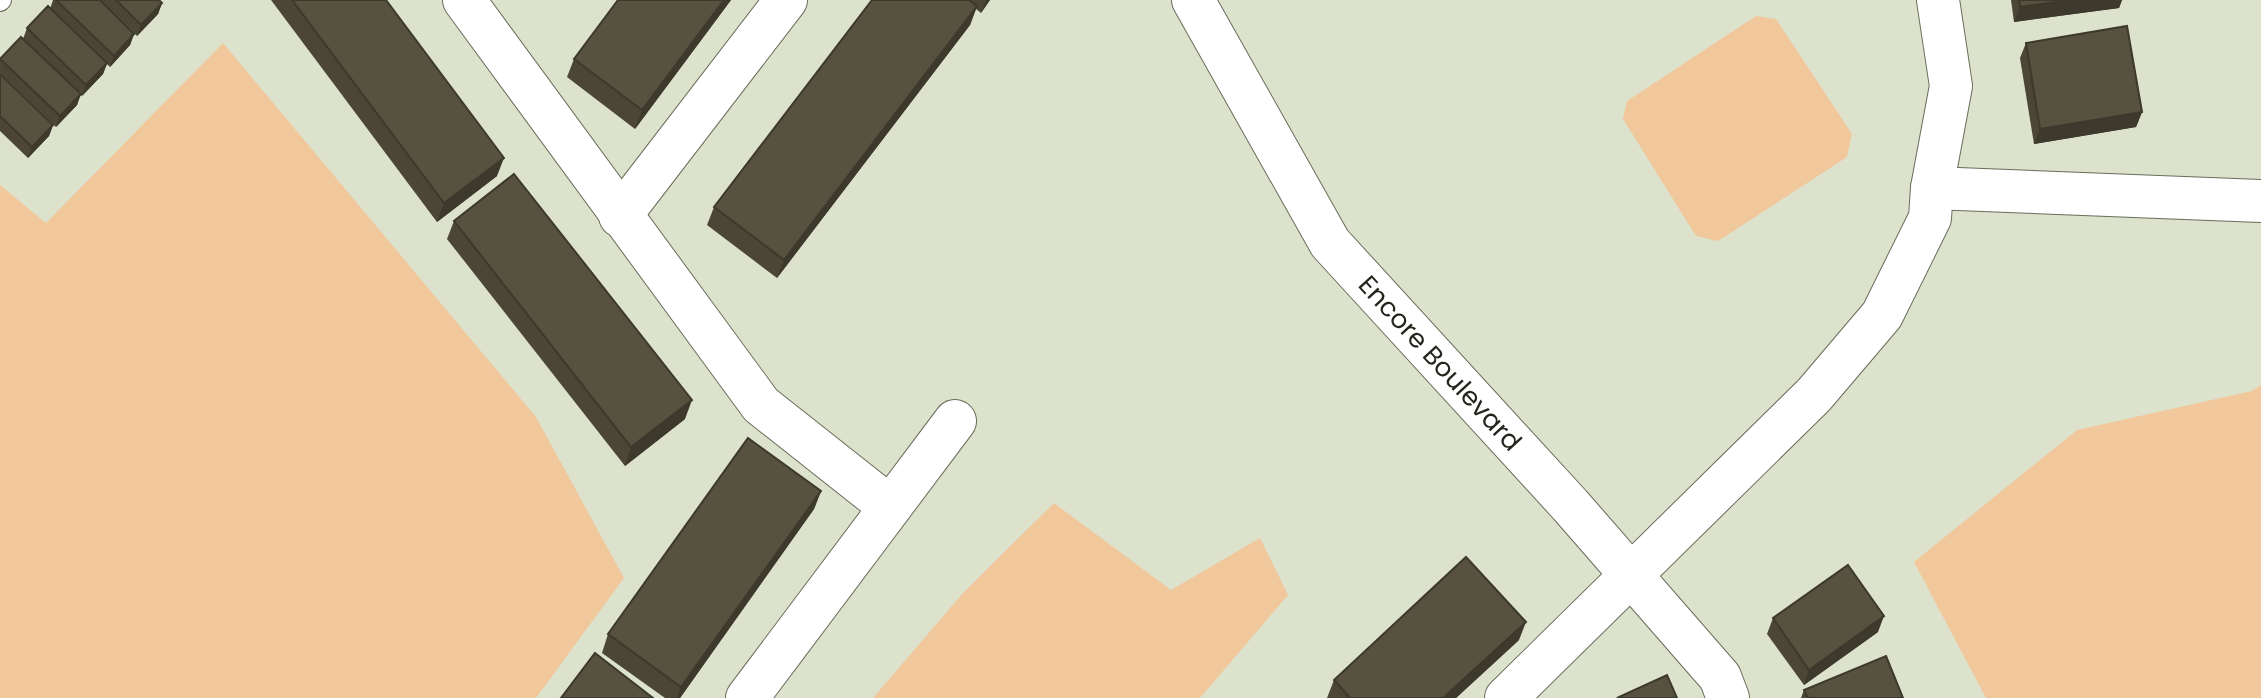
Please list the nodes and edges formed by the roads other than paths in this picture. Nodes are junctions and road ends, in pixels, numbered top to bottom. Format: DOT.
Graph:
graph roads {
  1 [pos="464,0"];
  2 [pos="786,0"];
  3 [pos="1193,0"];
  4 [pos="1938,0"];
  5 [pos="1932,188"];
  6 [pos="2261,201"];
  7 [pos="620,216"];
  8 [pos="955,421"];
  9 [pos="890,507"];
  10 [pos="1631,575"];
  11 [pos="1509,697"];
  12 [pos="747,698"];
  13 [pos="1728,698"];
  1 -- 7 [label="street"];
  2 -- 7 [label="street"];
  3 -- 10 [label="street, Encore Boulevard"];
  4 -- 5 [label="street"];
  5 -- 6 [label="street"];
  5 -- 10 [label="street"];
  7 -- 9 [label="street"];
  8 -- 9 [label="street"];
  9 -- 12 [label="street"];
  10 -- 11 [label="street"];
  10 -- 13 [label="street, Encore Boulevard"];
}
